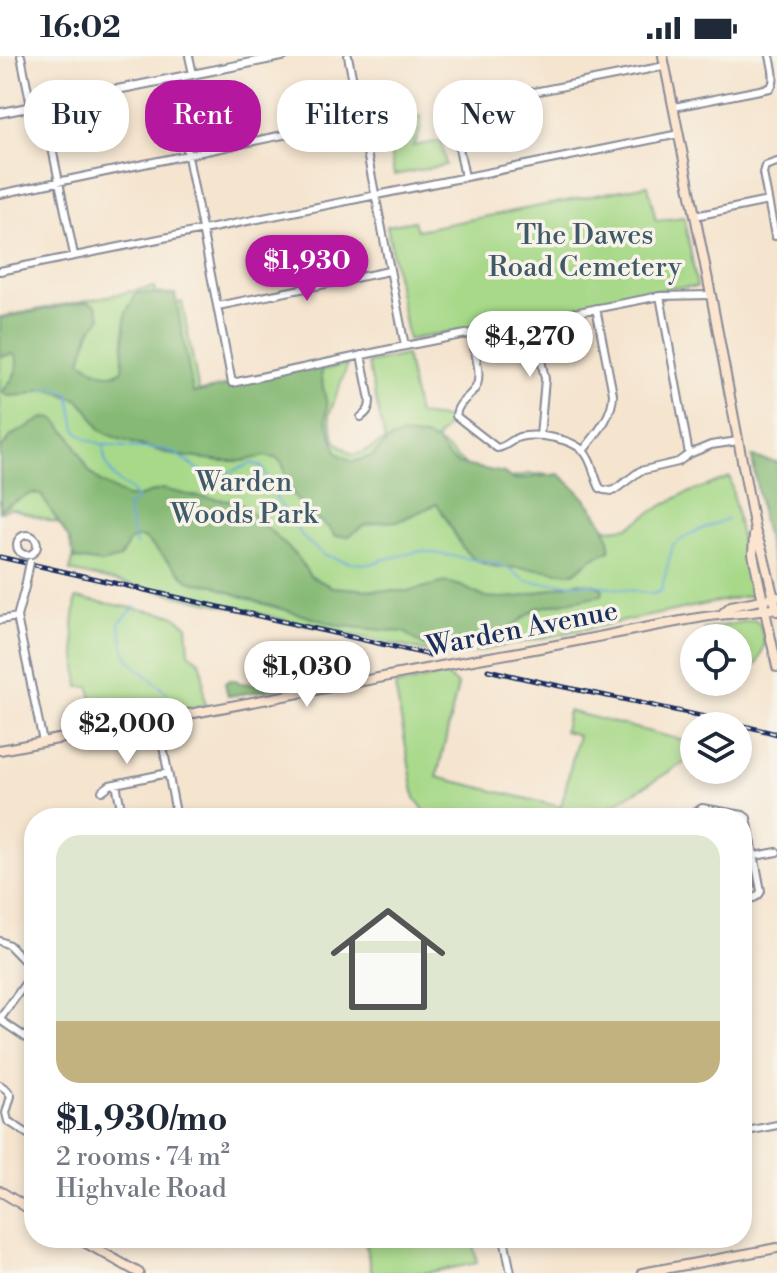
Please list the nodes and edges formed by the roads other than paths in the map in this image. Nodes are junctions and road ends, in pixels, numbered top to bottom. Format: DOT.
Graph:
graph roads {
  1 [pos="21,56"];
  2 [pos="189,56"];
  3 [pos="284,56"];
  4 [pos="348,56"];
  5 [pos="770,56"];
  6 [pos="664,61"];
  7 [pos="193,74"];
  8 [pos="173,79"];
  9 [pos="26,80"];
  10 [pos="353,80"];
  11 [pos="129,87"];
  12 [pos="674,107"];
  13 [pos="24,108"];
  14 [pos="0,113"];
  15 [pos="679,134"];
  16 [pos="277,136"];
  17 [pos="53,152"];
  18 [pos="367,152"];
  19 [pos="187,155"];
  20 [pos="777,162"];
  21 [pos="465,177"];
  22 [pos="60,182"];
  23 [pos="0,194"];
  24 [pos="375,195"];
  25 [pos="768,201"];
  26 [pos="695,216"];
  27 [pos="202,230"];
  28 [pos="777,236"];
  29 [pos="74,255"];
  30 [pos="0,271"];
  31 [pos="389,271"];
  32 [pos="711,295"];
  33 [pos="660,296"];
  34 [pos="218,306"];
  35 [pos="596,308"];
  36 [pos="533,320"];
  37 [pos="471,334"];
  38 [pos="405,346"];
  39 [pos="361,355"];
  40 [pos="361,417"];
  41 [pos="540,436"];
  42 [pos="738,441"];
  43 [pos="583,451"];
  44 [pos="689,454"];
  45 [pos="755,530"];
  46 [pos="32,554"];
  47 [pos="762,600"];
  48 [pos="776,604"];
  49 [pos="765,610"];
  50 [pos="723,613"];
  51 [pos="17,617"];
  52 [pos="0,620"];
  53 [pos="777,667"];
  54 [pos="158,721"];
  55 [pos="43,742"];
  56 [pos="0,750"];
  57 [pos="168,773"];
  58 [pos="116,784"];
  59 [pos="102,791"];
  60 [pos="121,808"];
  61 [pos="175,808"];
  62 [pos="752,842"];
  63 [pos="777,852"];
  64 [pos="755,856"];
  65 [pos="752,898"];
  66 [pos="0,941"];
  67 [pos="24,961"];
  68 [pos="24,985"];
  69 [pos="0,1020"];
  70 [pos="24,1036"];
  71 [pos="0,1085"];
  72 [pos="777,1125"];
  73 [pos="752,1130"];
  74 [pos="24,1131"];
  75 [pos="0,1191"];
  76 [pos="24,1206"];
  77 [pos="95,1248"];
  78 [pos="506,1248"];
  79 [pos="777,1248"];
  80 [pos="139,1273"];
  81 [pos="511,1273"];
  82 [pos="642,1273"];
  1 -- 9 [label="street"];
  2 -- 7 [label="street"];
  3 -- 7 [label="street"];
  4 -- 10 [label="street"];
  5 -- 12 [label="street"];
  6 -- 12 [label="main road"];
  6 -- 21 [label="street"];
  7 -- 8 [label="street"];
  8 -- 11 [label="street"];
  8 -- 19 [label="street"];
  12 -- 15 [label="main road"];
  13 -- 14 [label="street"];
  15 -- 21 [label="street"];
  15 -- 26 [label="main road"];
  16 -- 19 [label="street"];
  17 -- 22 [label="street"];
  18 -- 24 [label="street"];
  19 -- 22 [label="street"];
  19 -- 27 [label="street"];
  20 -- 25 [label="street"];
  21 -- 24 [label="street"];
  22 -- 23 [label="street"];
  22 -- 29 [label="street"];
  24 -- 27 [label="street"];
  24 -- 31 [label="street"];
  25 -- 26 [label="street"];
  25 -- 28 [label="street"];
  26 -- 32 [label="main road"];
  27 -- 29 [label="street"];
  27 -- 34 [label="street"];
  29 -- 30 [label="street"];
  31 -- 34 [label="street"];
  31 -- 38 [label="street"];
  32 -- 33 [label="street"];
  32 -- 42 [label="main road"];
  33 -- 35 [label="street"];
  33 -- 44 [label="street"];
  34 -- 39 [label="street"];
  35 -- 36 [label="street"];
  35 -- 43 [label="street"];
  36 -- 37 [label="street"];
  36 -- 41 [label="street"];
  37 -- 38 [label="street"];
  37 -- 41 [label="street"];
  38 -- 39 [label="street"];
  39 -- 40 [label="street"];
  41 -- 43 [label="street"];
  42 -- 44 [label="street"];
  42 -- 45 [label="main road"];
  43 -- 44 [label="street"];
  45 -- 47 [label="main road"];
  45 -- 48 [label="main road"];
  46 -- 51 [label="street, bridge"];
  47 -- 48 [label="main road, Warden Avenue"];
  47 -- 49 [label="main road"];
  47 -- 50 [label="main road, Warden Avenue"];
  48 -- 49 [label="main road, Warden Avenue"];
  49 -- 50 [label="main road, Warden Avenue"];
  49 -- 53 [label="main road"];
  50 -- 54 [label="main road, Warden Avenue"];
  51 -- 52 [label="street"];
  51 -- 55 [label="street"];
  54 -- 55 [label="main road, Warden Avenue"];
  54 -- 57 [label="street"];
  55 -- 56 [label="main road, Warden Avenue"];
  57 -- 58 [label="street"];
  57 -- 61 [label="street"];
  58 -- 59 [label="street"];
  58 -- 60 [label="street"];
  62 -- 64 [label="street"];
  63 -- 64 [label="street"];
  64 -- 65 [label="street"];
  66 -- 67 [label="street"];
  68 -- 69 [label="street"];
  69 -- 70 [label="street"];
  71 -- 74 [label="street"];
  72 -- 73 [label="street"];
  75 -- 76 [label="main road"];
  77 -- 80 [label="main road"];
  78 -- 81 [label="street"];
  79 -- 82 [label="main road"];
}
